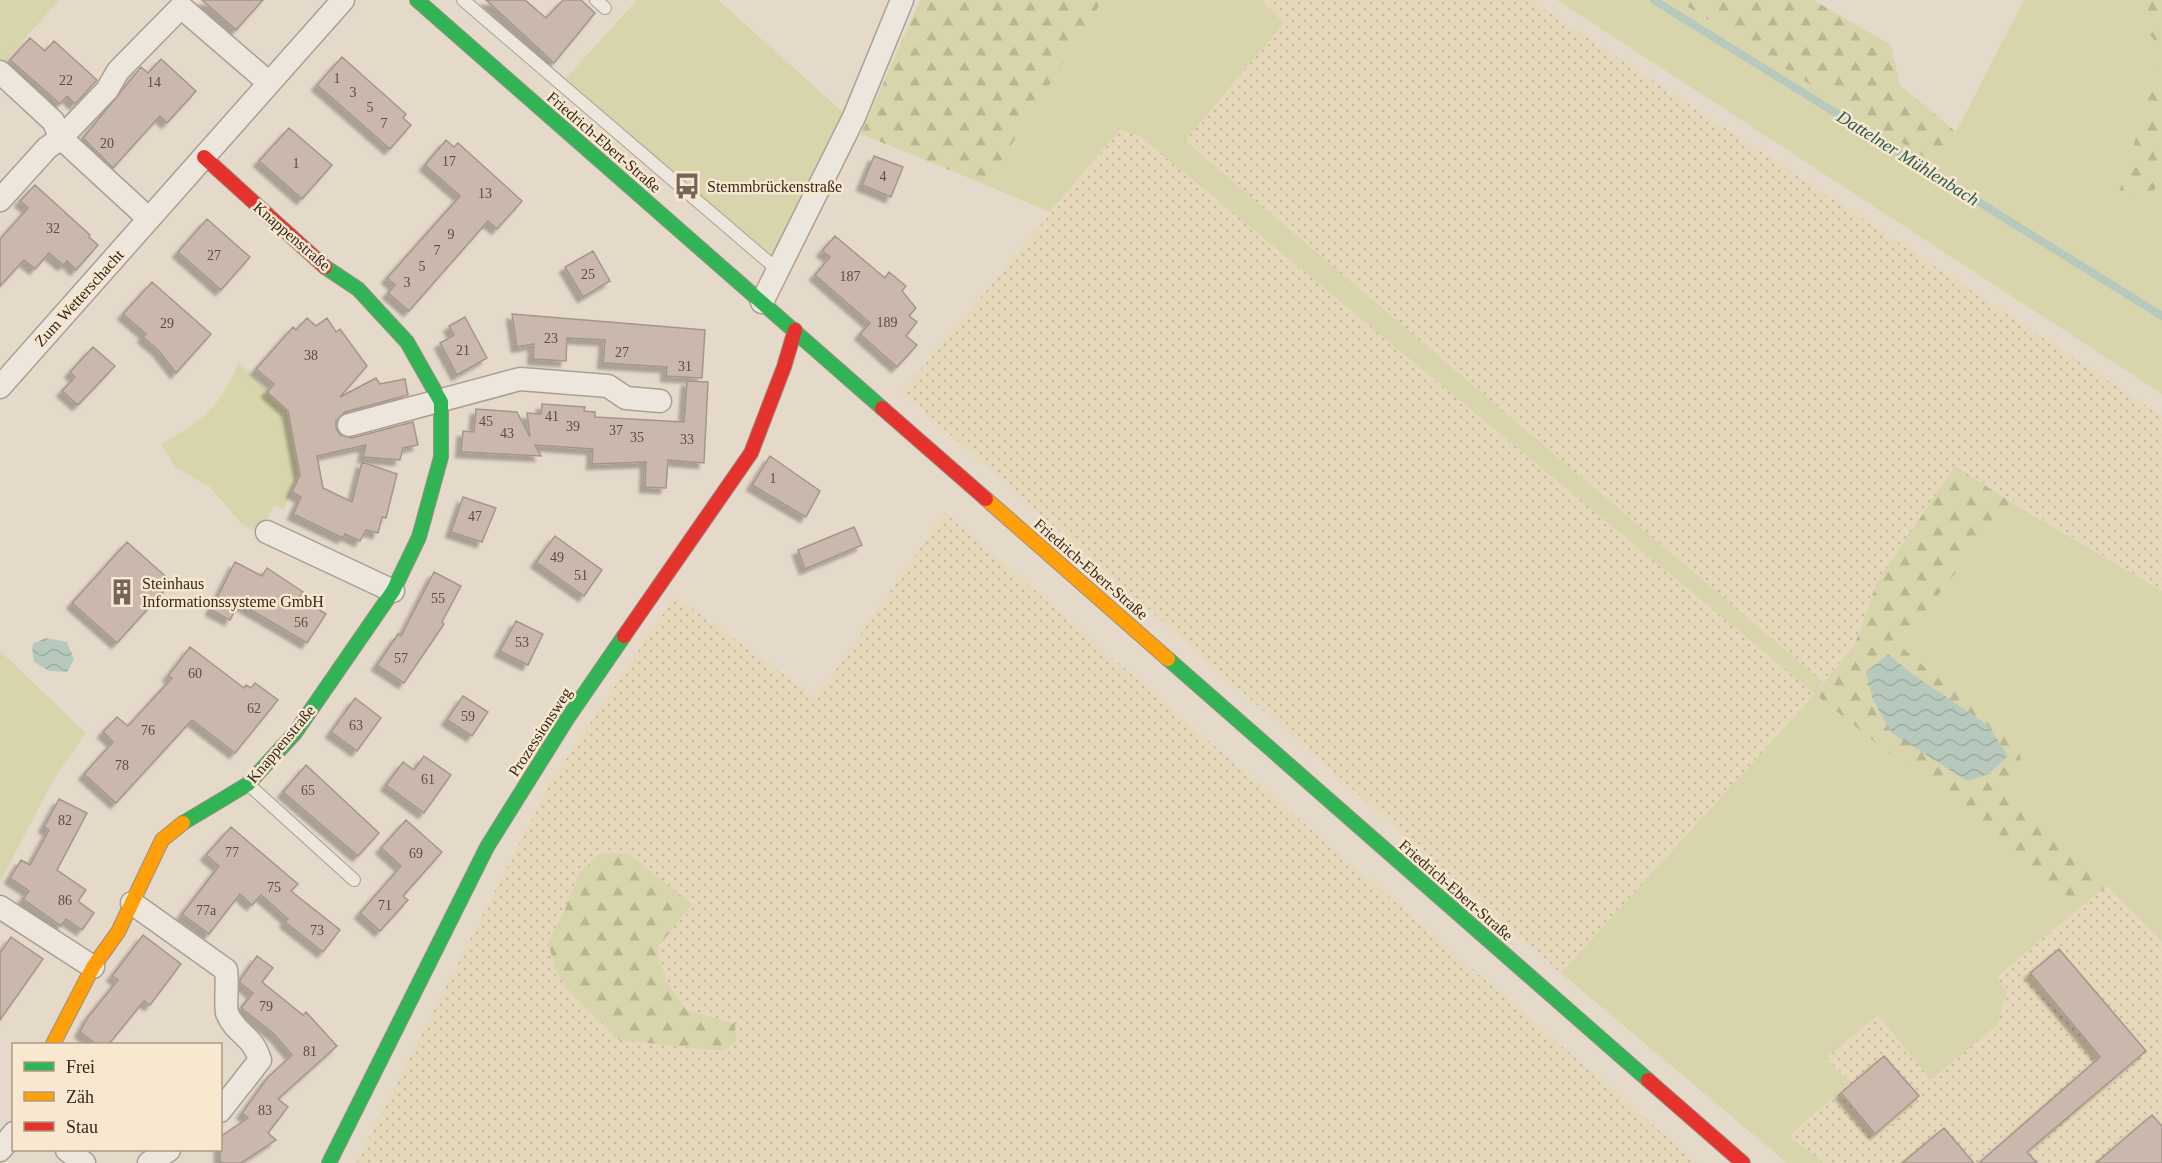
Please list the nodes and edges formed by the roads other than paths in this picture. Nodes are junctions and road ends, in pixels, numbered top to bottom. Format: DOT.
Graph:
graph roads {
  1 [pos="343,0"];
  2 [pos="417,0"];
  3 [pos="464,0"];
  4 [pos="902,0"];
  5 [pos="182,3"];
  6 [pos="0,72"];
  7 [pos="268,82"];
  8 [pos="61,138"];
  9 [pos="204,157"];
  10 [pos="0,200"];
  11 [pos="149,219"];
  12 [pos="779,271"];
  13 [pos="762,302"];
  14 [pos="795,330"];
  15 [pos="3,377"];
  16 [pos="660,401"];
  17 [pos="441,402"];
  18 [pos="349,425"];
  19 [pos="267,532"];
  20 [pos="393,591"];
  21 [pos="248,784"];
  22 [pos="354,880"];
  23 [pos="132,903"];
  24 [pos="0,907"];
  25 [pos="93,967"];
  26 [pos="54,1043"];
  27 [pos="222,1108"];
  28 [pos="12,1135"];
  29 [pos="0,1150"];
  30 [pos="69,1151"];
  31 [pos="166,1151"];
  32 [pos="84,1163"];
  33 [pos="149,1163"];
  34 [pos="329,1163"];
  35 [pos="1743,1163"];
  1 -- 7 [label="street, Zum Wetterschacht"];
  2 -- 13 [label="street, Friedrich-Ebert-Straße"];
  3 -- 12 [label="lane"];
  4 -- 12 [label="street"];
  5 -- 7 [label="street"];
  5 -- 8 [label="street"];
  6 -- 8 [label="street"];
  7 -- 9 [label="street, Zum Wetterschacht"];
  8 -- 10 [label="street"];
  8 -- 11 [label="street"];
  9 -- 11 [label="street, Zum Wetterschacht"];
  9 -- 17 [label="street, Knappenstraße"];
  11 -- 15 [label="street, Zum Wetterschacht"];
  12 -- 13 [label="street"];
  13 -- 14 [label="street, Friedrich-Ebert-Straße"];
  14 -- 34 [label="street, Prozessionsweg"];
  14 -- 35 [label="street, Friedrich-Ebert-Straße"];
  16 -- 17 [label="street"];
  17 -- 18 [label="street"];
  17 -- 20 [label="street, Knappenstraße"];
  19 -- 20 [label="street"];
  20 -- 21 [label="street, Knappenstraße"];
  21 -- 22 [label="lane"];
  21 -- 23 [label="street, Knappenstraße"];
  23 -- 25 [label="street, Knappenstraße"];
  23 -- 27 [label="street"];
  24 -- 25 [label="street"];
  25 -- 26 [label="street, Knappenstraße"];
  28 -- 29 [label="street"];
  30 -- 32 [label="street"];
  31 -- 33 [label="street"];
}
